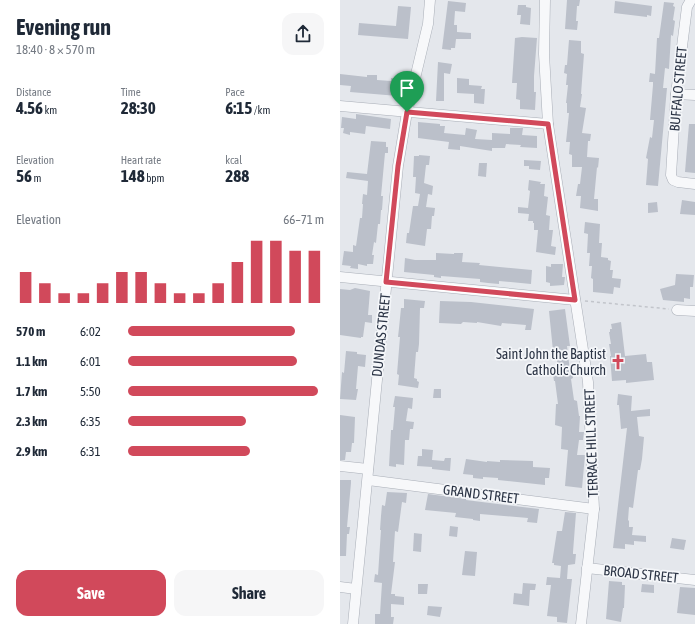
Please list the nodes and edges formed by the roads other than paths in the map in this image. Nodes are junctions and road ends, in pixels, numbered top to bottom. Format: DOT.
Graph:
graph roads {
  1 [pos="430,0"];
  2 [pos="545,0"];
  3 [pos="691,0"];
  4 [pos="676,94"];
  5 [pos="695,95"];
  6 [pos="340,106"];
  7 [pos="407,112"];
  8 [pos="548,124"];
  9 [pos="695,184"];
  10 [pos="340,277"];
  11 [pos="386,282"];
  12 [pos="575,300"];
  13 [pos="677,310"];
  14 [pos="695,311"];
  15 [pos="340,466"];
  16 [pos="368,469"];
  17 [pos="368,480"];
  18 [pos="594,509"];
  19 [pos="587,568"];
  20 [pos="695,580"];
  21 [pos="340,588"];
  22 [pos="356,589"];
  23 [pos="353,624"];
  24 [pos="581,624"];
  1 -- 7 [label="street, DUNDAS STREET"];
  2 -- 8 [label="street, TERRACE HILL STREET"];
  3 -- 4 [label="street, BUFFALO STREET"];
  4 -- 5 [label="street"];
  4 -- 9 [label="street, BUFFALO STREET"];
  6 -- 7 [label="street"];
  7 -- 8 [label="street"];
  7 -- 11 [label="street, DUNDAS STREET"];
  8 -- 12 [label="street, TERRACE HILL STREET"];
  10 -- 11 [label="street"];
  11 -- 12 [label="street"];
  11 -- 16 [label="street, DUNDAS STREET"];
  12 -- 18 [label="street, TERRACE HILL STREET"];
  13 -- 14 [label="street"];
  15 -- 16 [label="street"];
  16 -- 17 [label="street, DUNDAS STREET"];
  17 -- 18 [label="street, GRAND STREET"];
  17 -- 22 [label="street, DUNDAS STREET"];
  18 -- 19 [label="street, TERRACE HILL STREET"];
  19 -- 20 [label="street, BROAD STREET"];
  19 -- 24 [label="street, TERRACE HILL STREET"];
  21 -- 22 [label="street"];
  22 -- 23 [label="street, DUNDAS STREET"];
}
